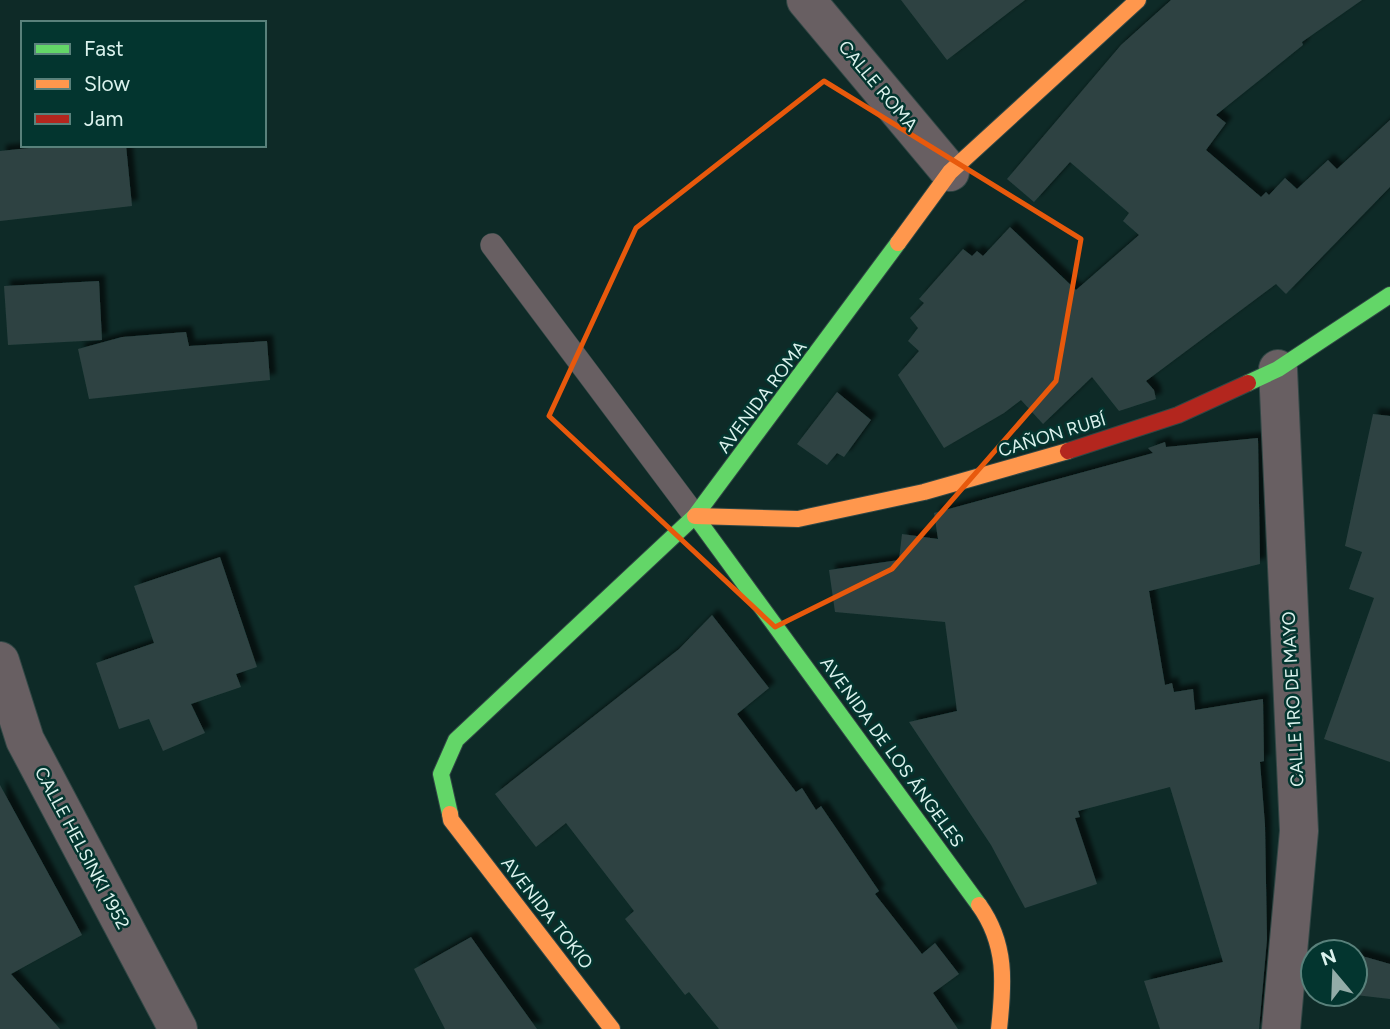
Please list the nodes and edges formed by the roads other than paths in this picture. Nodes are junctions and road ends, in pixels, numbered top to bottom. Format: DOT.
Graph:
graph roads {
  1 [pos="806,0"];
  2 [pos="1138,0"];
  3 [pos="950,172"];
  4 [pos="492,245"];
  5 [pos="1390,295"];
  6 [pos="1278,369"];
  7 [pos="695,516"];
  8 [pos="0,661"];
  9 [pos="452,820"];
  10 [pos="178,1029"];
  11 [pos="612,1029"];
  12 [pos="999,1029"];
  13 [pos="1281,1029"];
  1 -- 3 [label="street, CALLE ROMA"];
  2 -- 3 [label="street, AVENIDA ROMA"];
  3 -- 7 [label="street, AVENIDA ROMA"];
  4 -- 7 [label="lane"];
  5 -- 6 [label="street, CAÑON RUBÍ"];
  6 -- 7 [label="street, CAÑON RUBÍ"];
  6 -- 13 [label="street, CALLE 1RO DE MAYO"];
  7 -- 9 [label="street, AVENIDA ROMA"];
  7 -- 12 [label="street, AVENIDA DE LOS ÁNGELES"];
  8 -- 10 [label="street, CALLE HELSINKI 1952"];
  9 -- 11 [label="street, AVENIDA TOKIO"];
}
